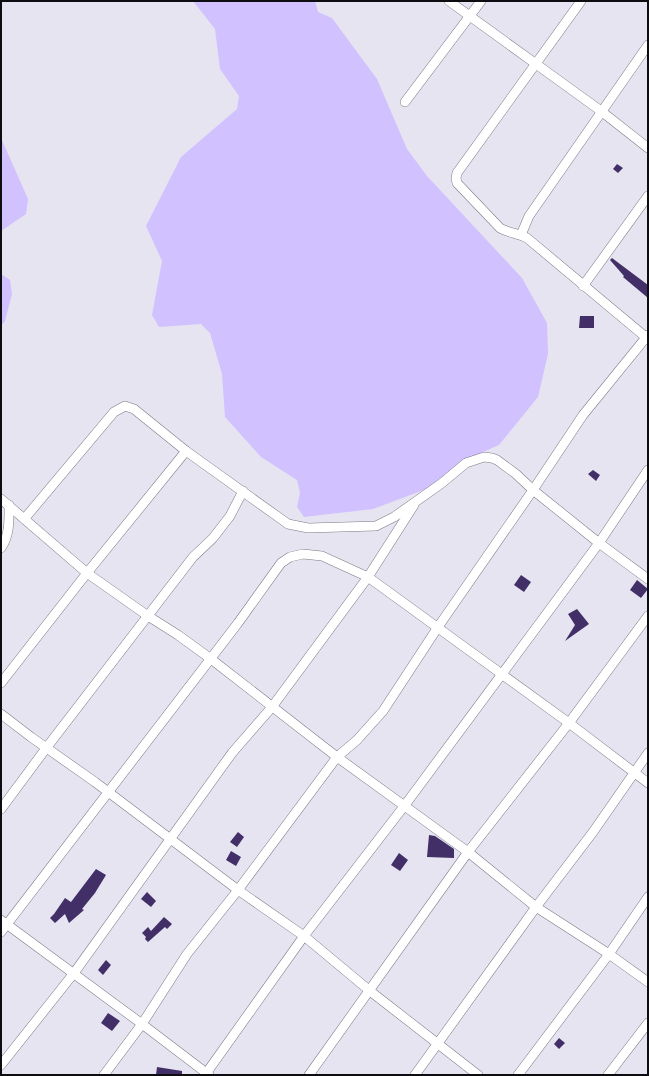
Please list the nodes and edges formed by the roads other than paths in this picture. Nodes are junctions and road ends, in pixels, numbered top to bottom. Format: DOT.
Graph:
graph roads {
  1 [pos="449,1"];
  2 [pos="481,1"];
  3 [pos="581,1"];
  4 [pos="470,16"];
  5 [pos="648,45"];
  6 [pos="536,64"];
  7 [pos="405,102"];
  8 [pos="601,111"];
  9 [pos="648,148"];
  10 [pos="648,196"];
  11 [pos="521,235"];
  12 [pos="583,286"];
  13 [pos="647,337"];
  14 [pos="186,451"];
  15 [pos="648,470"];
  16 [pos="533,490"];
  17 [pos="243,491"];
  18 [pos="1,499"];
  19 [pos="417,500"];
  20 [pos="9,505"];
  21 [pos="25,518"];
  22 [pos="599,543"];
  23 [pos="1,548"];
  24 [pos="87,573"];
  25 [pos="368,577"];
  26 [pos="648,579"];
  27 [pos="148,616"];
  28 [pos="648,616"];
  29 [pos="438,627"];
  30 [pos="211,659"];
  31 [pos="503,675"];
  32 [pos="1,683"];
  33 [pos="272,707"];
  34 [pos="1,714"];
  35 [pos="569,723"];
  36 [pos="47,747"];
  37 [pos="648,753"];
  38 [pos="337,757"];
  39 [pos="633,773"];
  40 [pos="648,783"];
  41 [pos="109,792"];
  42 [pos="405,805"];
  43 [pos="1,809"];
  44 [pos="170,839"];
  45 [pos="468,852"];
  46 [pos="238,890"];
  47 [pos="648,897"];
  48 [pos="536,907"];
  49 [pos="4,922"];
  50 [pos="1,932"];
  51 [pos="304,936"];
  52 [pos="608,954"];
  53 [pos="74,973"];
  54 [pos="648,982"];
  55 [pos="370,991"];
  56 [pos="648,1023"];
  57 [pos="142,1024"];
  58 [pos="438,1044"];
  59 [pos="1,1065"];
  60 [pos="207,1074"];
  61 [pos="104,1075"];
  62 [pos="309,1075"];
  63 [pos="415,1075"];
  64 [pos="478,1075"];
  65 [pos="518,1075"];
  66 [pos="608,1075"];
  1 -- 4 [label="street"];
  2 -- 4 [label="street"];
  3 -- 6 [label="street"];
  4 -- 6 [label="street"];
  4 -- 7 [label="street"];
  5 -- 8 [label="street"];
  6 -- 8 [label="street"];
  6 -- 11 [label="street"];
  8 -- 9 [label="street"];
  8 -- 11 [label="street"];
  10 -- 12 [label="street"];
  11 -- 12 [label="street"];
  12 -- 13 [label="street"];
  13 -- 16 [label="street"];
  14 -- 17 [label="street"];
  14 -- 21 [label="street"];
  14 -- 24 [label="street"];
  15 -- 22 [label="street"];
  16 -- 19 [label="street"];
  16 -- 22 [label="street"];
  16 -- 29 [label="street"];
  17 -- 19 [label="street"];
  17 -- 27 [label="street"];
  18 -- 20 [label="street"];
  19 -- 25 [label="street"];
  20 -- 21 [label="street"];
  20 -- 23 [label="street"];
  21 -- 24 [label="street"];
  22 -- 26 [label="street"];
  22 -- 31 [label="street"];
  24 -- 27 [label="street"];
  24 -- 32 [label="street"];
  25 -- 29 [label="street"];
  25 -- 30 [label="street"];
  25 -- 33 [label="street"];
  27 -- 30 [label="street"];
  27 -- 36 [label="street"];
  28 -- 35 [label="street"];
  29 -- 31 [label="street"];
  29 -- 38 [label="street"];
  30 -- 33 [label="street"];
  30 -- 41 [label="street"];
  31 -- 35 [label="street"];
  31 -- 42 [label="street"];
  33 -- 38 [label="street"];
  33 -- 44 [label="street"];
  34 -- 36 [label="street"];
  35 -- 39 [label="street"];
  35 -- 45 [label="street"];
  36 -- 41 [label="street"];
  36 -- 43 [label="street"];
  37 -- 39 [label="street"];
  38 -- 42 [label="street"];
  38 -- 46 [label="street"];
  39 -- 40 [label="street"];
  39 -- 48 [label="street"];
  41 -- 44 [label="street"];
  41 -- 49 [label="street"];
  42 -- 45 [label="street"];
  42 -- 51 [label="street"];
  44 -- 46 [label="street"];
  44 -- 53 [label="street"];
  45 -- 48 [label="street"];
  45 -- 55 [label="street"];
  46 -- 51 [label="street"];
  46 -- 57 [label="street"];
  47 -- 52 [label="street"];
  48 -- 52 [label="street"];
  48 -- 58 [label="street"];
  49 -- 50 [label="street"];
  49 -- 53 [label="street"];
  51 -- 55 [label="street"];
  51 -- 60 [label="street"];
  52 -- 54 [label="street"];
  52 -- 65 [label="street"];
  53 -- 57 [label="street"];
  53 -- 59 [label="street"];
  55 -- 58 [label="street"];
  55 -- 62 [label="street"];
  56 -- 66 [label="street"];
  57 -- 60 [label="street"];
  57 -- 61 [label="street"];
  58 -- 63 [label="street"];
  58 -- 64 [label="street"];
}
